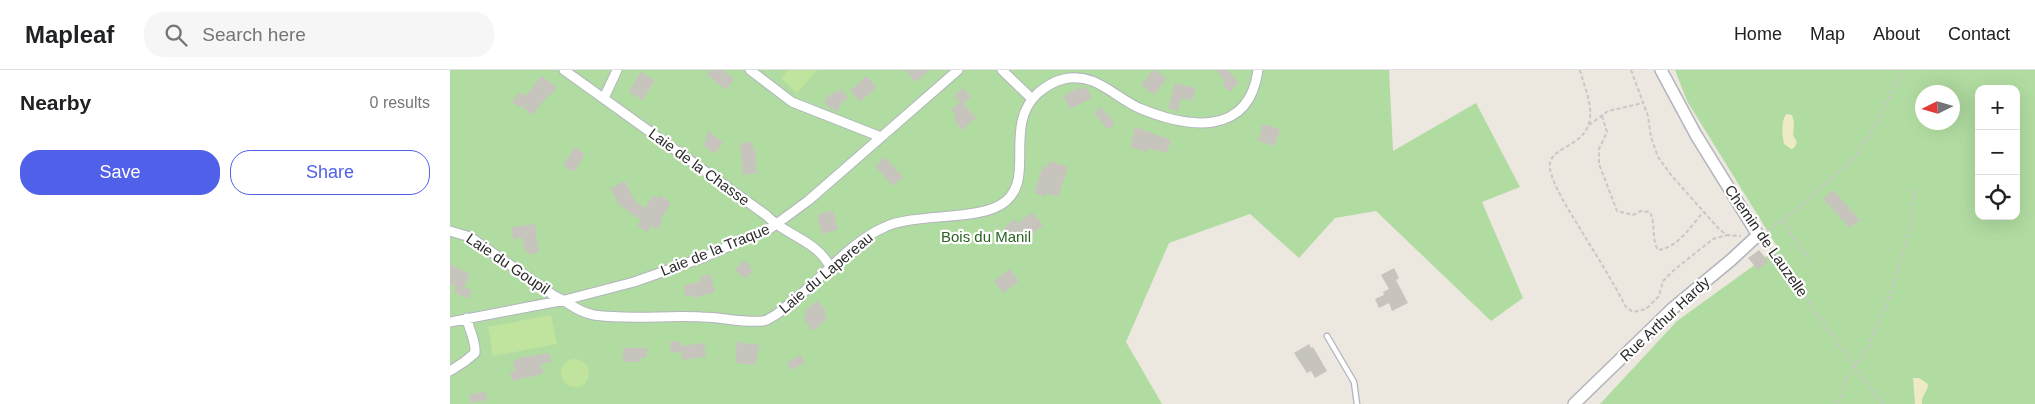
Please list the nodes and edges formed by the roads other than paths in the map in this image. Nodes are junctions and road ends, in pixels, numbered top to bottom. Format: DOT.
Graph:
graph roads {
  1 [pos="564,70"];
  2 [pos="617,70"];
  3 [pos="750,70"];
  4 [pos="958,70"];
  5 [pos="1002,70"];
  6 [pos="1258,70"];
  7 [pos="1662,70"];
  8 [pos="604,98"];
  9 [pos="1032,99"];
  10 [pos="881,137"];
  11 [pos="775,225"];
  12 [pos="450,231"];
  13 [pos="1757,237"];
  14 [pos="830,267"];
  15 [pos="565,300"];
  16 [pos="467,318"];
  17 [pos="450,322"];
  18 [pos="1327,336"];
  19 [pos="450,371"];
  20 [pos="1357,404"];
  21 [pos="1574,404"];
  1 -- 8 [label="street, Laie de la Chasse"];
  2 -- 8 [label="street"];
  3 -- 10 [label="street"];
  4 -- 10 [label="street, Laie de la Traque"];
  5 -- 9 [label="street"];
  6 -- 9 [label="street, Laie du Lapereau"];
  7 -- 13 [label="street, Chemin de Lauzelle"];
  8 -- 11 [label="street, Laie de la Chasse"];
  9 -- 14 [label="street, Laie du Lapereau"];
  10 -- 11 [label="street, Laie de la Traque"];
  11 -- 14 [label="street, Laie de la Chasse"];
  11 -- 15 [label="street, Laie de la Traque"];
  12 -- 15 [label="street, Laie du Goupil"];
  13 -- 21 [label="street, Rue Arthur Hardy"];
  14 -- 15 [label="street, Laie du Lapereau"];
  15 -- 16 [label="street, Laie de la Traque"];
  16 -- 17 [label="street, Laie de la Traque"];
  16 -- 19 [label="street"];
  18 -- 20 [label="lane"];
}
